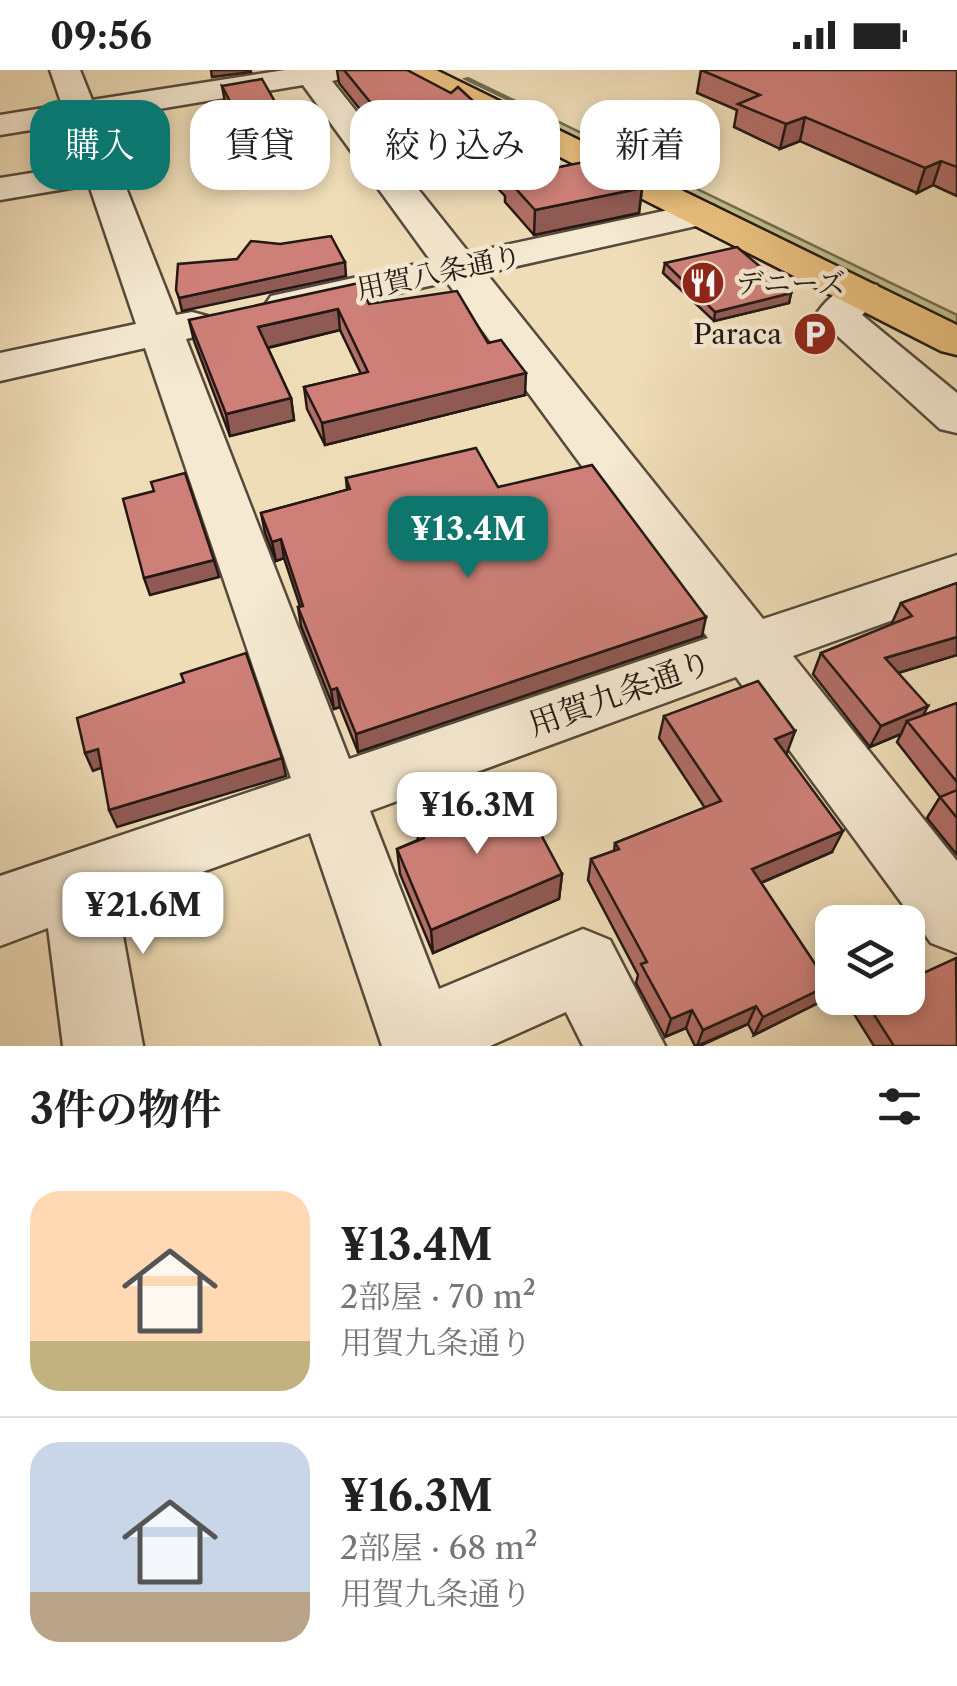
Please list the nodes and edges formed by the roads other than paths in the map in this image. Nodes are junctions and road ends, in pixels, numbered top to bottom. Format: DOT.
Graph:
graph roads {
  1 [pos="412,70"];
  2 [pos="472,70"];
  3 [pos="320,72"];
  4 [pos="73,91"];
  5 [pos="0,125"];
  6 [pos="30,185"];
  7 [pos="0,190"];
  8 [pos="109,190"];
  9 [pos="701,214"];
  10 [pos="458,267"];
  11 [pos="874,281"];
  12 [pos="160,332"];
  13 [pos="957,342"];
  14 [pos="0,367"];
  15 [pos="957,418"];
  16 [pos="957,575"];
  17 [pos="751,646"];
  18 [pos="331,796"];
  19 [pos="78,883"];
  20 [pos="0,911"];
  21 [pos="957,918"];
  22 [pos="420,1042"];
  23 [pos="103,1046"];
  24 [pos="625,1046"];
  1 -- 9 [label="main road"];
  2 -- 11 [label="main road"];
  3 -- 4 [label="street"];
  3 -- 10 [label="street"];
  4 -- 5 [label="street"];
  6 -- 7 [label="street"];
  8 -- 12 [label="street"];
  9 -- 10 [label="street, 用賀八条通り"];
  9 -- 11 [label="main road"];
  10 -- 12 [label="street, 用賀八条通り"];
  10 -- 17 [label="street"];
  11 -- 13 [label="main road"];
  11 -- 15 [label="street"];
  12 -- 14 [label="street, 用賀八条通り"];
  12 -- 18 [label="street"];
  16 -- 17 [label="street, 用賀九条通り"];
  17 -- 18 [label="street, 用賀九条通り"];
  17 -- 21 [label="street"];
  18 -- 19 [label="street, 用賀九条通り"];
  18 -- 22 [label="street"];
  19 -- 20 [label="street, 用賀九条通り"];
  19 -- 23 [label="street"];
  22 -- 24 [label="street"];
}
